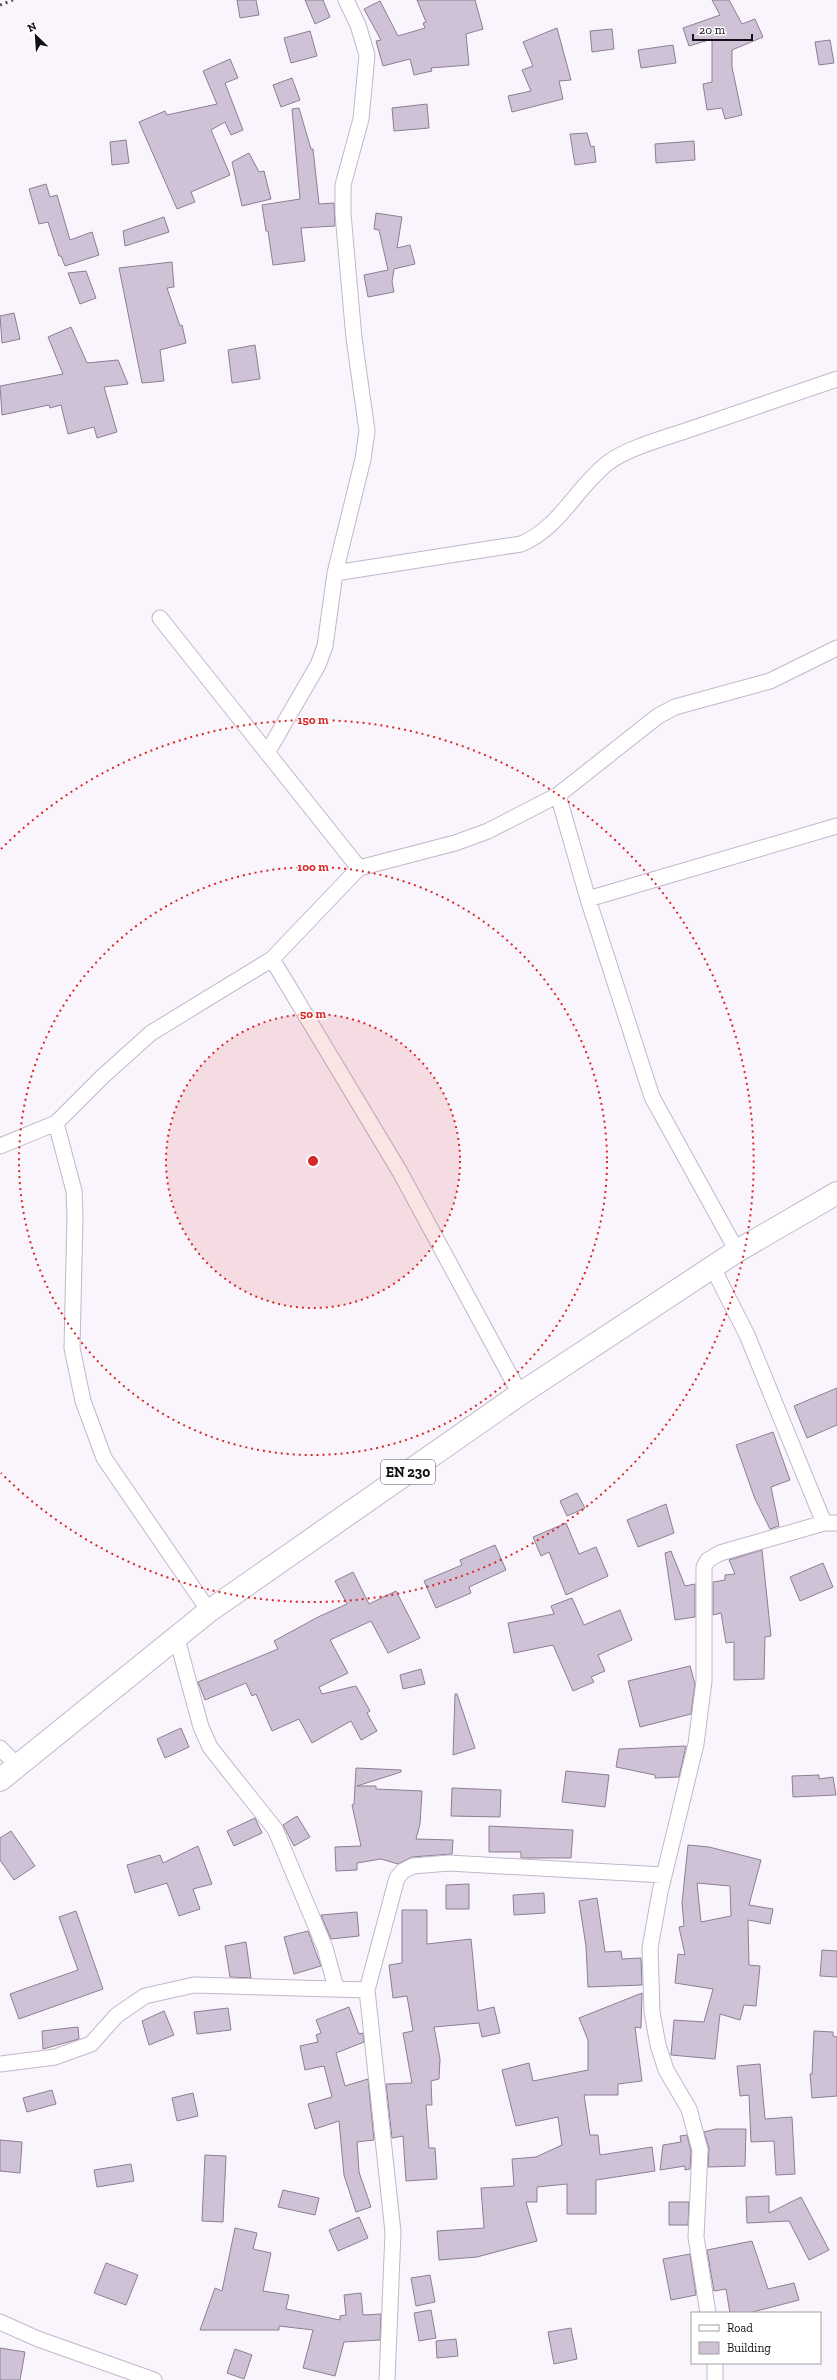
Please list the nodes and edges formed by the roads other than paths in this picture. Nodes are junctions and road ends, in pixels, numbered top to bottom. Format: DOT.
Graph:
graph roads {
  1 [pos="346,0"];
  2 [pos="837,379"];
  3 [pos="335,573"];
  4 [pos="160,618"];
  5 [pos="837,648"];
  6 [pos="266,753"];
  7 [pos="558,795"];
  8 [pos="837,826"];
  9 [pos="359,868"];
  10 [pos="588,899"];
  11 [pos="272,959"];
  12 [pos="56,1123"];
  13 [pos="0,1146"];
  14 [pos="837,1193"];
  15 [pos="737,1251"];
  16 [pos="713,1268"];
  17 [pos="520,1394"];
  18 [pos="830,1523"];
  19 [pos="209,1611"];
  20 [pos="177,1639"];
  21 [pos="0,1748"];
  22 [pos="18,1766"];
  23 [pos="0,1780"];
  24 [pos="664,1875"];
  25 [pos="336,1988"];
  26 [pos="367,1990"];
  27 [pos="0,2064"];
  28 [pos="708,2312"];
  29 [pos="0,2322"];
  30 [pos="715,2364"];
  31 [pos="154,2380"];
  32 [pos="387,2380"];
  33 [pos="715,2380"];
  1 -- 3 [label="street"];
  2 -- 3 [label="street"];
  3 -- 6 [label="street"];
  4 -- 6 [label="street"];
  5 -- 7 [label="street"];
  6 -- 9 [label="street"];
  7 -- 9 [label="street"];
  7 -- 10 [label="street"];
  8 -- 10 [label="street"];
  9 -- 11 [label="street"];
  10 -- 15 [label="street"];
  11 -- 12 [label="street"];
  11 -- 17 [label="street"];
  12 -- 13 [label="street"];
  12 -- 19 [label="street"];
  14 -- 15 [label="main road, EN 230"];
  15 -- 16 [label="main road, EN 230"];
  16 -- 17 [label="main road, EN 230"];
  16 -- 18 [label="street"];
  17 -- 19 [label="main road, EN 230"];
  18 -- 24 [label="street"];
  19 -- 20 [label="main road, EN 230"];
  20 -- 22 [label="main road, EN 230"];
  20 -- 25 [label="street"];
  21 -- 22 [label="street"];
  22 -- 23 [label="main road, EN 230"];
  24 -- 26 [label="street"];
  24 -- 28 [label="street"];
  25 -- 26 [label="street"];
  25 -- 27 [label="street"];
  26 -- 32 [label="street"];
  29 -- 31 [label="street"];
  30 -- 33 [label="street"];
}
